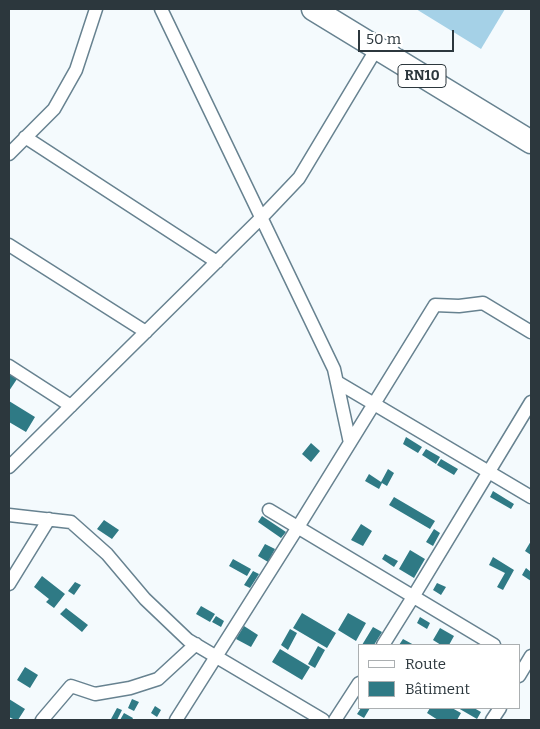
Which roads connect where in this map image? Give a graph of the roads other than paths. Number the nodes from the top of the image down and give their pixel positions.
1 (96, 9) edge
2 (161, 9) edge
3 (313, 9) edge
4 (377, 48) junction
5 (25, 137) junction
6 (531, 142) edge
7 (9, 154) edge
8 (262, 218) junction
9 (9, 245) edge
10 (217, 262) junction
11 (146, 332) junction
12 (531, 332) edge
13 (9, 366) edge
14 (337, 382) junction
15 (531, 402) edge
16 (374, 404) junction
17 (71, 406) junction
18 (350, 443) junction
19 (9, 467) edge
20 (489, 472) junction
21 (531, 497) edge
22 (269, 510) dead end
23 (9, 515) edge
24 (49, 519) junction
25 (298, 527) junction
26 (9, 584) edge
27 (414, 597) junction
28 (196, 644) junction
29 (383, 644) edge
30 (492, 644) edge
31 (216, 656) junction
32 (527, 662) edge
33 (520, 674) edge
34 (358, 685) edge
35 (499, 709) edge
36 (42, 720) edge
37 (176, 720) edge
38 (323, 720) edge
39 (335, 720) edge
40 (492, 720) edge

1 - 5 street
2 - 8 street
3 - 4 highway, RN10
4 - 6 highway, RN10
4 - 8 street
5 - 7 street
5 - 10 street
8 - 10 street
8 - 14 street
9 - 11 street
10 - 11 street
11 - 17 street
12 - 16 street
13 - 17 street
14 - 16 street
14 - 18 street
15 - 20 street
16 - 18 street
16 - 20 street
17 - 19 street
18 - 25 street
20 - 21 street
20 - 27 street
22 - 25 street
23 - 24 street
24 - 26 street
24 - 28 street
25 - 27 street
25 - 31 street
27 - 29 street
27 - 30 street
28 - 31 street
28 - 36 street
31 - 37 street
31 - 38 street
32 - 33 street
34 - 39 street
35 - 40 street

